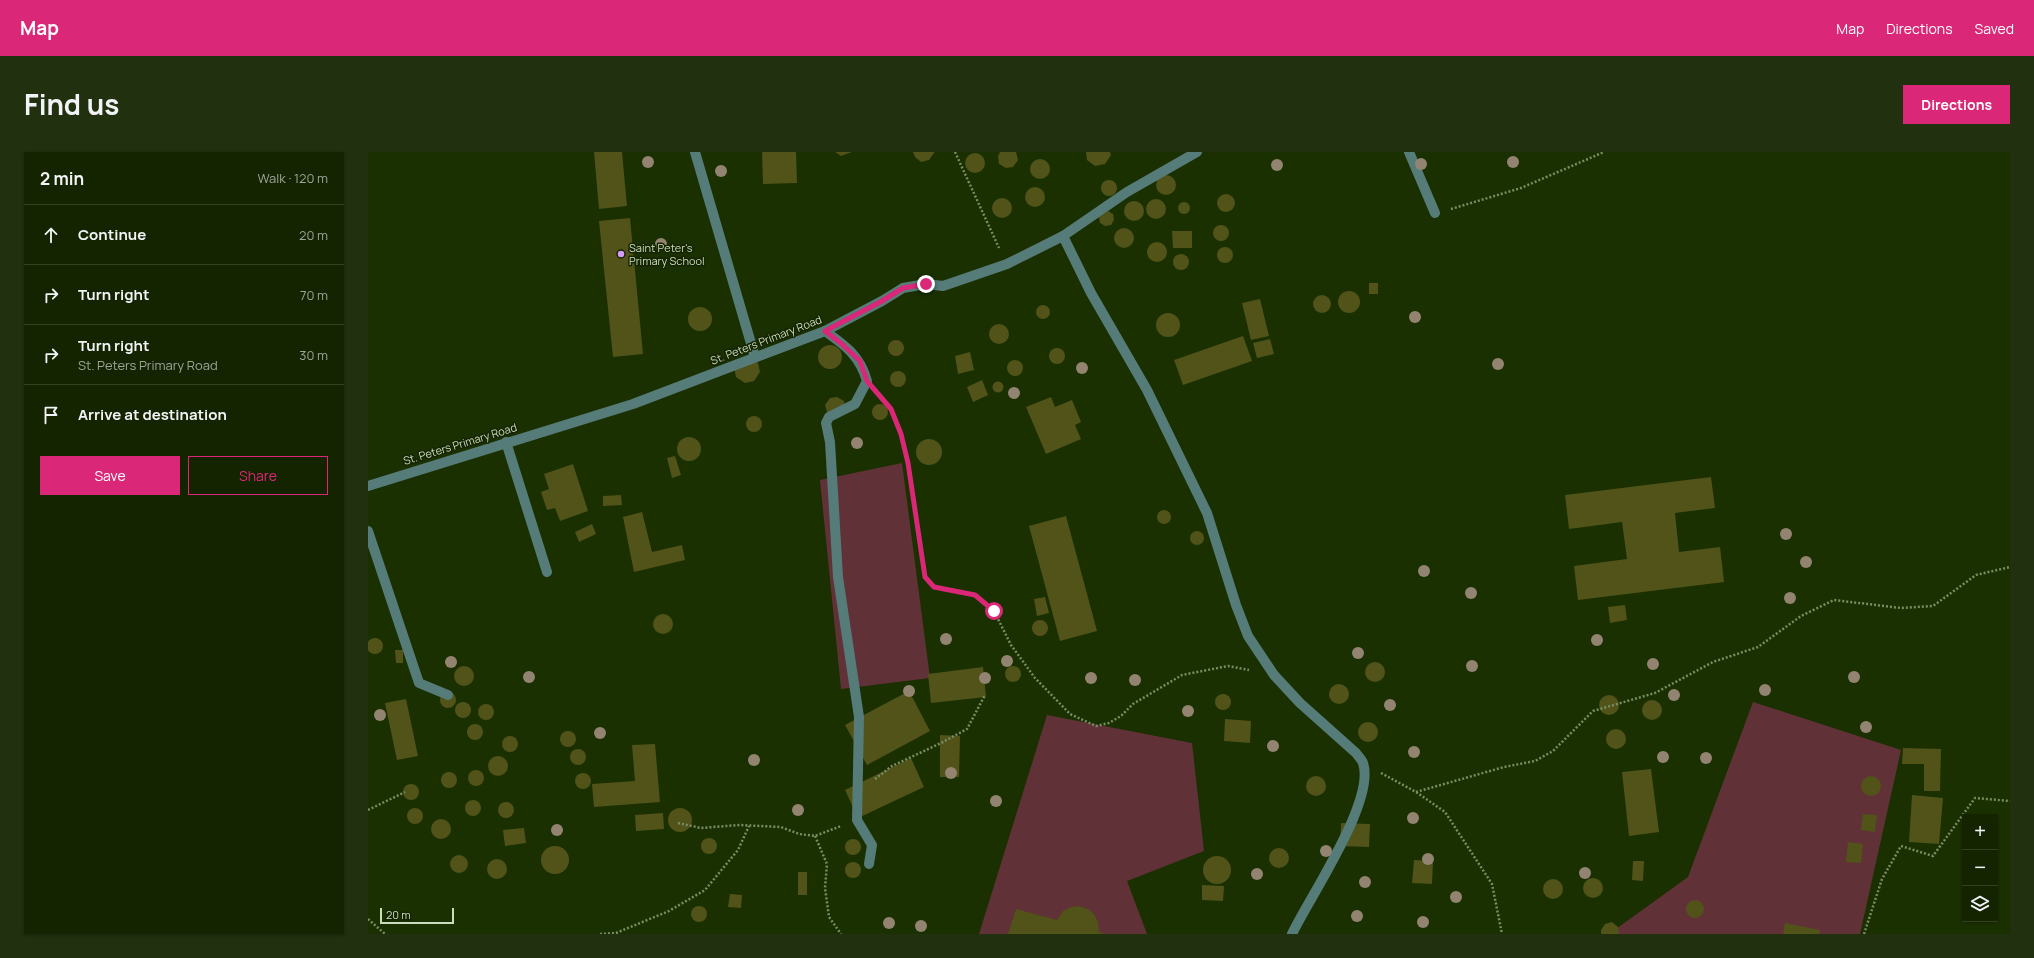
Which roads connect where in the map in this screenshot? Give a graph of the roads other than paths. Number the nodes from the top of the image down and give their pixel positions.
1 (695, 152) edge
2 (1197, 152) edge
3 (1409, 152) edge
4 (1435, 214) road end
5 (1063, 236) junction
6 (825, 331) junction
7 (755, 357) junction
8 (506, 442) junction
9 (368, 486) edge
10 (368, 531) edge
11 (547, 572) dead end
12 (448, 695) dead end
13 (869, 864) dead end
14 (1292, 934) edge

1 - 7 street
2 - 5 street, St. Peters Primary Road
3 - 4 street
5 - 6 street, St. Peters Primary Road
5 - 14 street
6 - 7 street, St. Peters Primary Road
6 - 13 street
7 - 8 street, St. Peters Primary Road
8 - 9 street, St. Peters Primary Road
8 - 11 street
10 - 12 street

